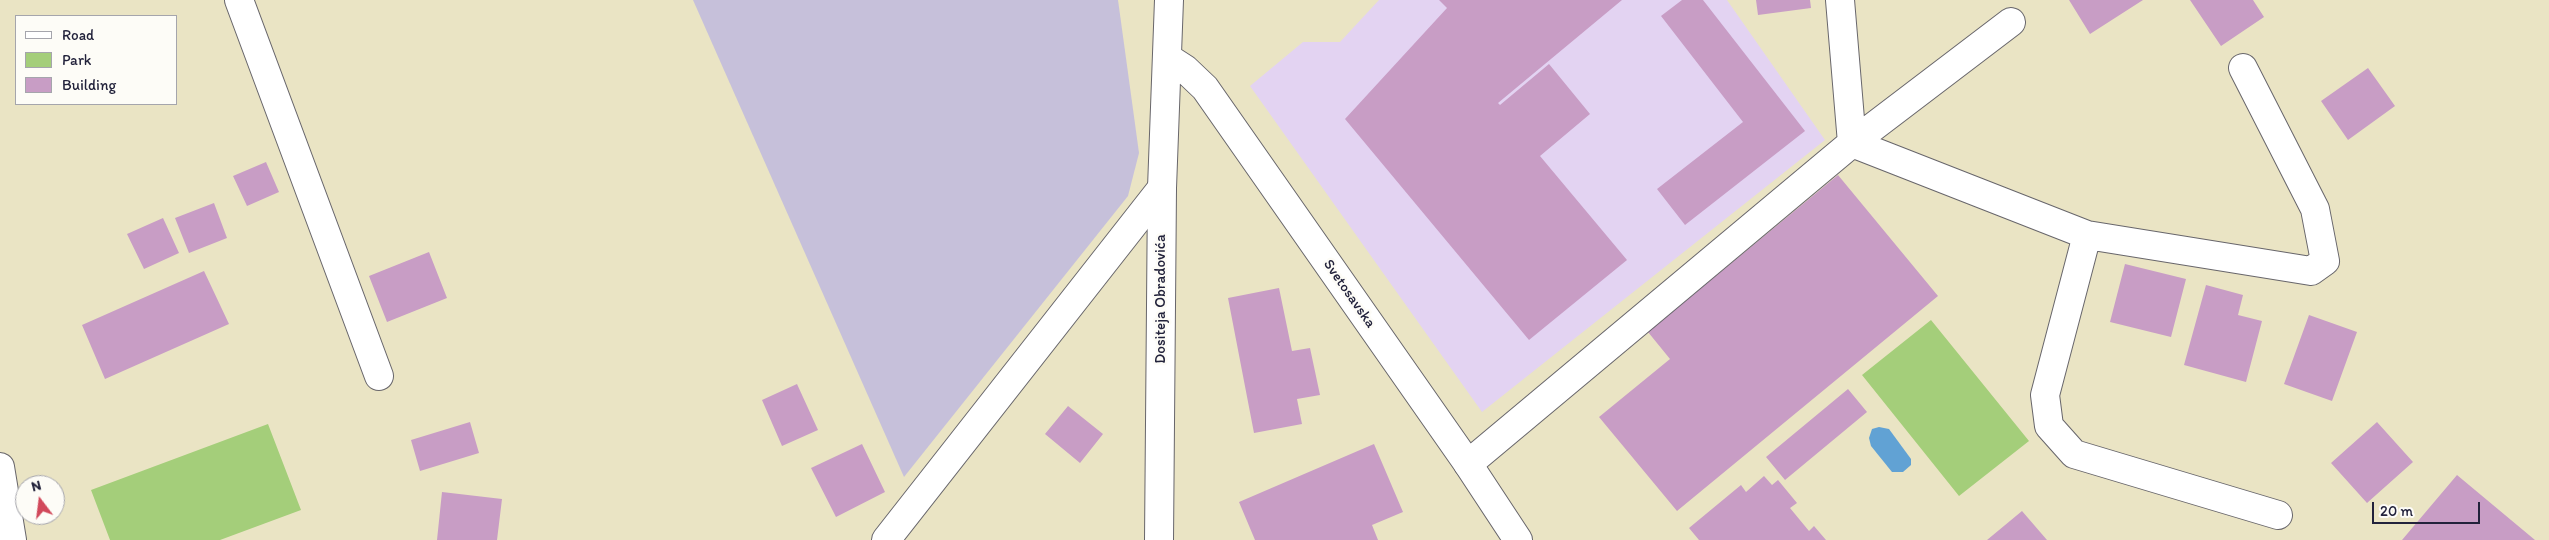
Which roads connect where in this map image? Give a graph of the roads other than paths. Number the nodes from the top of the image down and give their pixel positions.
1 (239, 0) edge
2 (1169, 0) edge
3 (1840, 0) edge
4 (2011, 22) dead end
5 (1168, 58) junction
6 (2243, 68) dead end
7 (1852, 143) junction
8 (1162, 188) junction
9 (2087, 235) junction
10 (379, 376) dead end
11 (1468, 464) junction
12 (0, 467) edge
13 (2278, 515) dead end
14 (12, 540) edge
15 (886, 540) edge
16 (1159, 540) edge
17 (1518, 540) edge

1 - 10 street
2 - 5 street, Dositeja Obradovića
3 - 7 street
4 - 7 street
5 - 8 street, Dositeja Obradovića
5 - 11 street, Svetosavska
6 - 9 street
7 - 9 street
7 - 11 street
8 - 15 street
8 - 16 street, Dositeja Obradovića
9 - 13 street
11 - 17 street, Svetosavska
12 - 14 street

